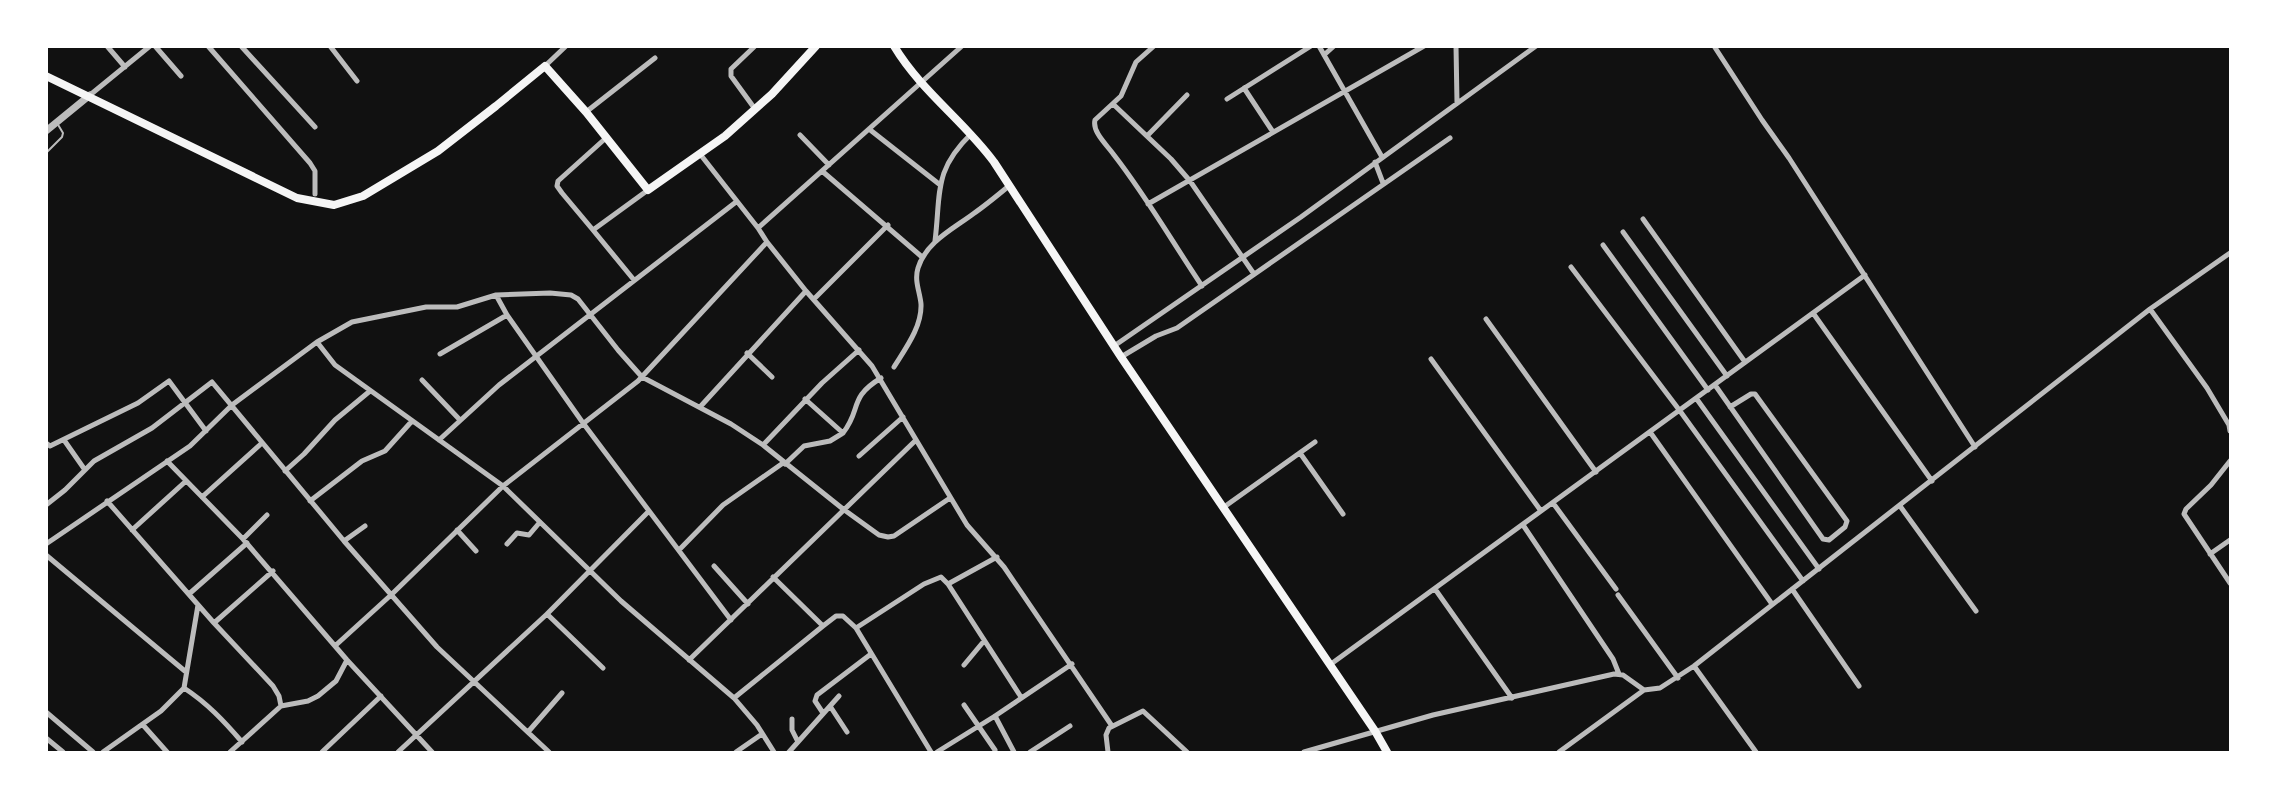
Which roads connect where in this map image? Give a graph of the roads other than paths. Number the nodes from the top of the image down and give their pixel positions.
1 (107, 46) edge
2 (150, 46) edge
3 (154, 46) edge
4 (208, 46) edge
5 (241, 46) edge
6 (330, 46) edge
7 (567, 46) edge
8 (755, 46) edge
9 (816, 46) edge
10 (894, 46) edge
11 (962, 46) edge
12 (1154, 46) edge
13 (1311, 46) edge
14 (1318, 46) edge
15 (1334, 46) edge
16 (1424, 46) edge
17 (1456, 46) edge
18 (1536, 46) edge
19 (1714, 46) edge
20 (1324, 55) junction
21 (655, 58) dead end
22 (545, 66) junction
23 (125, 67) junction
24 (46, 76) edge
25 (181, 76) dead end
26 (357, 81) dead end
27 (920, 82) junction
28 (1244, 88) junction
29 (1345, 92) junction
30 (90, 95) junction
31 (1187, 95) dead end
32 (1227, 99) dead end
33 (1457, 103) junction
34 (1113, 104) junction
35 (755, 109) junction
36 (586, 112) junction
37 (57, 123) junction
38 (315, 127) dead end
39 (869, 129) junction
40 (46, 131) edge
41 (1273, 132) junction
42 (971, 134) junction
43 (800, 135) dead end
44 (1147, 136) junction
45 (607, 137) junction
46 (1450, 138) dead end
47 (46, 153) edge
48 (700, 154) junction
49 (1382, 157) junction
50 (1375, 162) junction
51 (829, 165) junction
52 (822, 171) junction
53 (1190, 181) junction
54 (1383, 183) junction
55 (939, 184) junction
56 (1010, 185) junction
57 (648, 190) junction
58 (315, 194) dead end
59 (736, 202) junction
60 (1148, 204) junction
61 (1643, 219) dead end
62 (888, 225) junction
63 (758, 228) junction
64 (593, 230) junction
65 (1623, 232) dead end
66 (935, 241) junction
67 (767, 242) junction
68 (1603, 245) dead end
69 (2230, 252) edge
70 (922, 256) junction
71 (1243, 258) junction
72 (1571, 267) dead end
73 (1254, 274) junction
74 (1865, 275) junction
75 (634, 280) junction
76 (1202, 286) junction
77 (806, 291) junction
78 (496, 295) junction
79 (814, 299) junction
80 (2150, 309) junction
81 (1813, 313) junction
82 (507, 315) junction
83 (591, 315) junction
84 (1486, 319) dead end
85 (317, 342) junction
86 (1114, 346) junction
87 (859, 350) junction
88 (747, 353) junction
89 (440, 354) dead end
90 (537, 356) junction
91 (1121, 357) junction
92 (1431, 358) dead end
93 (1745, 362) junction
94 (894, 368) dead end
95 (1727, 376) junction
96 (772, 377) dead end
97 (881, 378) junction
98 (640, 379) junction
99 (422, 380) dead end
100 (1715, 385) junction
101 (1708, 390) junction
102 (370, 391) junction
103 (1696, 398) junction
104 (805, 399) junction
105 (185, 404) junction
106 (232, 405) junction
107 (700, 407) junction
108 (1730, 407) junction
109 (1680, 411) junction
110 (903, 417) junction
111 (460, 420) junction
112 (412, 421) junction
113 (583, 423) junction
114 (2230, 426) edge
115 (206, 431) junction
116 (843, 432) junction
117 (1650, 432) junction
118 (64, 440) junction
119 (440, 440) junction
120 (916, 440) junction
121 (1315, 442) dead end
122 (46, 443) edge
123 (262, 444) junction
124 (763, 445) junction
125 (1976, 447) junction
126 (1300, 453) junction
127 (859, 456) dead end
128 (167, 461) junction
129 (2230, 461) edge
130 (781, 465) junction
131 (85, 470) junction
132 (285, 471) junction
133 (1596, 472) junction
134 (186, 481) junction
135 (1932, 481) junction
136 (503, 486) junction
137 (202, 497) junction
138 (950, 498) junction
139 (106, 501) junction
140 (310, 501) junction
141 (1553, 503) junction
142 (46, 505) edge
143 (1900, 506) junction
144 (1224, 507) junction
145 (843, 510) junction
146 (649, 512) junction
147 (1541, 512) junction
148 (1343, 514) dead end
149 (267, 515) dead end
150 (540, 522) junction
151 (1522, 525) junction
152 (365, 526) dead end
153 (132, 530) junction
154 (457, 530) junction
155 (2230, 540) edge
156 (245, 541) junction
157 (344, 541) junction
158 (46, 544) edge
159 (507, 544) dead end
160 (679, 550) junction
161 (476, 551) dead end
162 (2210, 554) junction
163 (46, 555) edge
164 (997, 557) junction
165 (714, 566) dead end
166 (1819, 569) junction
167 (591, 571) junction
168 (273, 572) junction
169 (773, 577) junction
170 (1803, 581) junction
171 (2230, 583) edge
172 (948, 584) junction
173 (1435, 589) junction
174 (1792, 589) junction
175 (189, 594) junction
176 (392, 595) junction
177 (748, 604) junction
178 (1772, 604) junction
179 (198, 605) junction
180 (1976, 610) dead end
181 (547, 614) junction
182 (731, 620) junction
183 (214, 623) junction
184 (823, 626) junction
185 (856, 628) junction
186 (984, 641) junction
187 (336, 645) junction
188 (872, 654) junction
189 (347, 660) junction
190 (689, 660) junction
191 (1072, 664) junction
192 (1331, 664) junction
193 (964, 665) dead end
194 (1694, 666) junction
195 (603, 668) dead end
196 (186, 672) junction
197 (1619, 674) junction
198 (1678, 678) junction
199 (474, 683) junction
200 (1859, 686) dead end
201 (184, 687) junction
202 (1644, 690) junction
203 (562, 693) dead end
204 (381, 696) junction
205 (839, 696) dead end
206 (1021, 697) junction
207 (734, 698) junction
208 (1512, 698) junction
209 (964, 705) dead end
210 (281, 706) junction
211 (830, 706) junction
212 (46, 712) edge
213 (823, 713) junction
214 (995, 716) junction
215 (792, 718) dead end
216 (143, 725) junction
217 (979, 725) junction
218 (1070, 726) dead end
219 (1112, 726) junction
220 (1375, 730) junction
221 (528, 732) junction
222 (847, 732) dead end
223 (762, 734) junction
224 (417, 736) junction
225 (46, 738) edge
226 (242, 742) junction
227 (798, 742) junction
228 (995, 750) dead end
229 (63, 753) edge
230 (93, 753) edge
231 (103, 753) edge
232 (166, 753) edge
233 (230, 753) edge
234 (322, 753) edge
235 (398, 753) edge
236 (432, 753) edge
237 (549, 753) edge
238 (736, 753) edge
239 (774, 753) edge
240 (789, 753) edge
241 (932, 753) edge
242 (937, 753) edge
243 (1014, 753) edge
244 (1030, 753) edge
245 (1108, 753) edge
246 (1187, 753) edge
247 (1304, 753) edge
248 (1387, 753) edge
249 (1559, 753) edge
250 (1756, 753) edge

1 - 23 street
2 - 23 street
3 - 25 street
4 - 58 street
5 - 38 street
6 - 26 street
7 - 22 street
8 - 35 street
9 - 35 main road
10 - 27 main road
11 - 27 street
12 - 34 street
13 - 28 street
14 - 20 street
15 - 20 street
16 - 29 street
17 - 33 street
18 - 33 street
19 - 74 street
20 - 29 street
21 - 36 street
22 - 30 main road
22 - 36 main road
23 - 30 street
24 - 30 main road
27 - 39 street
27 - 42 main road
28 - 32 street
28 - 41 street
29 - 41 street
29 - 49 street
30 - 37 street
31 - 44 street
33 - 49 street
34 - 44 street
34 - 60 street
35 - 48 main road
36 - 45 main road
37 - 40 street
37 - 47 lane
39 - 51 street
39 - 55 street
41 - 53 street
42 - 55 street
42 - 56 main road
43 - 51 street
44 - 53 street
45 - 57 main road
45 - 64 street
46 - 54 street
48 - 57 main road
48 - 59 street
49 - 50 street
50 - 54 street
50 - 71 street
51 - 52 street
52 - 62 street
52 - 63 street
53 - 60 street
53 - 71 street
54 - 73 street
55 - 66 street
56 - 66 street
56 - 86 main road
57 - 64 street
59 - 63 street
59 - 75 street
60 - 76 street
61 - 93 street
62 - 70 street
62 - 79 street
63 - 67 street
64 - 75 street
65 - 95 street
66 - 70 street
67 - 77 street
67 - 98 street
68 - 101 street
69 - 80 street
70 - 94 street
71 - 73 street
71 - 76 street
72 - 109 street
73 - 91 street
74 - 81 street
74 - 125 street
75 - 83 street
76 - 86 street
77 - 79 street
77 - 88 street
78 - 82 street
78 - 83 street
78 - 85 street
79 - 87 street
80 - 114 street
80 - 125 street
81 - 93 street
81 - 135 street
82 - 89 street
82 - 90 street
83 - 90 street
83 - 98 street
84 - 133 street
85 - 102 street
85 - 106 street
86 - 91 main road
87 - 97 street
87 - 104 street
88 - 96 street
88 - 107 street
90 - 111 street
90 - 113 street
91 - 144 main road
92 - 147 street
93 - 95 street
95 - 100 street
97 - 110 street
97 - 116 street
98 - 107 street
98 - 113 street
99 - 111 street
100 - 101 street
100 - 108 street
101 - 103 street
102 - 112 street
102 - 132 street
103 - 109 street
103 - 166 street
104 - 116 street
104 - 124 street
105 - 106 street
105 - 115 street
105 - 118 street
105 - 131 street
106 - 115 street
106 - 123 street
107 - 124 street
108 - 108 street
109 - 117 street
109 - 170 street
110 - 120 street
110 - 127 street
111 - 119 street
112 - 119 street
112 - 140 street
113 - 136 street
113 - 146 street
115 - 128 street
116 - 130 street
117 - 133 street
117 - 178 street
118 - 122 street
118 - 131 street
119 - 136 street
120 - 138 street
120 - 145 street
121 - 126 street
123 - 132 street
123 - 137 street
124 - 130 street
125 - 135 street
126 - 144 street
126 - 148 street
128 - 134 street
128 - 139 street
129 - 162 street
130 - 145 street
130 - 160 street
131 - 142 street
132 - 140 street
133 - 141 street
134 - 137 street
134 - 153 street
135 - 143 street
136 - 150 street
136 - 154 street
137 - 156 street
138 - 145 street
138 - 164 street
139 - 153 street
139 - 158 street
140 - 157 street
141 - 147 street
141 - 198 street
143 - 166 street
143 - 180 street
144 - 192 main road
145 - 169 street
146 - 160 street
146 - 167 street
147 - 151 street
149 - 156 street
150 - 159 street
150 - 167 street
151 - 173 street
151 - 197 street
152 - 157 street
153 - 175 street
154 - 161 street
154 - 176 street
155 - 162 street
156 - 168 street
156 - 175 street
157 - 176 street
160 - 182 street
162 - 171 street
163 - 196 street
164 - 172 street
164 - 191 street
165 - 177 street
166 - 170 street
167 - 181 street
167 - 190 street
168 - 183 street
168 - 187 street
169 - 177 street
169 - 184 street
170 - 174 street
172 - 185 street
172 - 186 street
173 - 192 street
173 - 208 street
174 - 178 street
174 - 200 street
175 - 179 street
176 - 187 street
176 - 199 street
177 - 182 street
178 - 194 street
179 - 183 street
179 - 196 street
181 - 195 street
181 - 199 street
182 - 190 street
183 - 210 street
184 - 185 street
184 - 207 street
185 - 188 street
186 - 193 street
186 - 206 street
187 - 189 street
188 - 213 street
188 - 241 street
189 - 204 street
189 - 210 street
190 - 207 street
191 - 206 street
191 - 219 street
192 - 220 main road
194 - 198 street
194 - 250 street
196 - 201 street
197 - 202 street
197 - 208 street
198 - 202 street
199 - 221 street
199 - 224 street
201 - 216 street
201 - 226 street
202 - 249 street
203 - 221 street
204 - 224 street
204 - 234 street
205 - 211 street
206 - 214 street
207 - 223 street
208 - 220 street
209 - 217 street
210 - 226 street
211 - 213 street
211 - 222 street
212 - 230 street
213 - 227 street
214 - 217 street
214 - 243 street
215 - 227 street
216 - 231 street
216 - 232 street
217 - 228 street
217 - 242 street
218 - 244 street
219 - 245 street
219 - 246 street
220 - 247 street
220 - 248 main road
221 - 237 street
223 - 238 street
223 - 239 street
224 - 235 street
224 - 236 street
225 - 229 street
226 - 233 street
227 - 240 street

